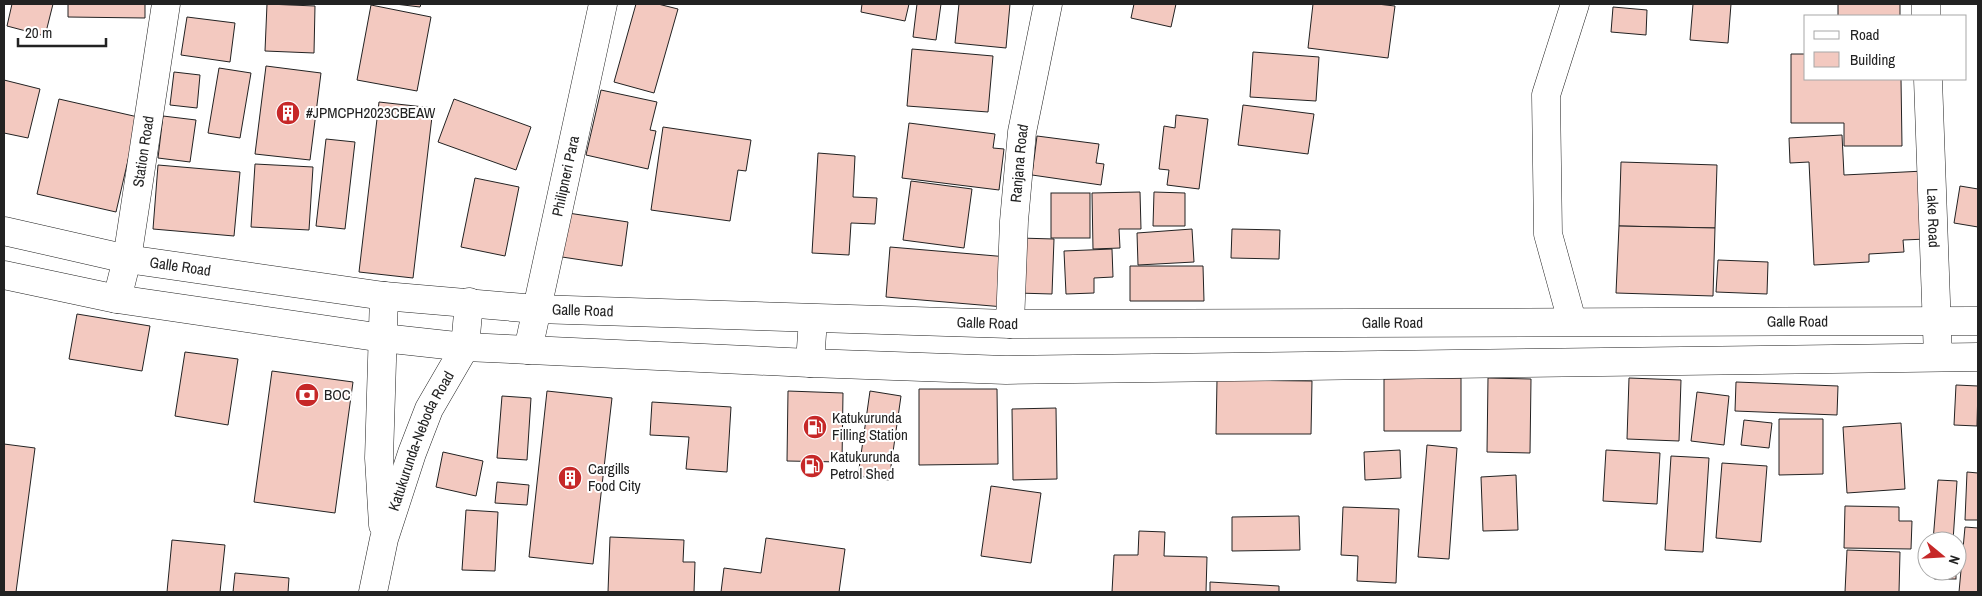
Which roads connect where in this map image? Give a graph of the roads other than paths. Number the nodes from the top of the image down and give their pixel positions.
1 (166, 4) edge
2 (603, 4) edge
3 (1048, 4) edge
4 (1575, 4) edge
5 (1928, 80) edge
6 (4, 232) edge
7 (128, 259) junction
8 (4, 275) edge
9 (384, 296) junction
10 (117, 299) junction
11 (469, 302) junction
12 (536, 309) junction
13 (812, 318) junction
14 (1938, 320) junction
15 (1572, 321) junction
16 (1978, 321) edge
17 (1010, 324) junction
18 (383, 338) junction
19 (465, 347) junction
20 (528, 350) junction
21 (1938, 357) junction
22 (1978, 357) edge
23 (810, 363) junction
24 (384, 539) junction
25 (373, 592) edge

1 - 7 main road, Station Road
2 - 12 main road, Philipneri Para
3 - 17 main road, Ranjana Road
4 - 15 main road
5 - 14 main road, Lake Road
6 - 7 main road, Galle Road
7 - 9 main road, Galle Road
7 - 10 main road, Station Road
8 - 10 main road
9 - 11 main road, Galle Road
9 - 18 main road, Katukurunda-Neboda Road
10 - 18 main road
11 - 12 main road, Galle Road
11 - 19 main road
12 - 13 main road, Galle Road
12 - 20 main road, Philipneri Para
13 - 17 main road, Galle Road
13 - 23 main road
14 - 15 main road, Galle Road
14 - 16 main road, Galle Road
14 - 21 main road, Lake Road
15 - 17 main road, Galle Road
18 - 19 main road
18 - 24 main road, Katukurunda-Neboda Road
19 - 20 main road
19 - 24 main road, Katukurunda-Neboda Road
20 - 23 main road
21 - 22 main road
21 - 23 main road
24 - 25 main road, Katukurunda-Neboda Road

